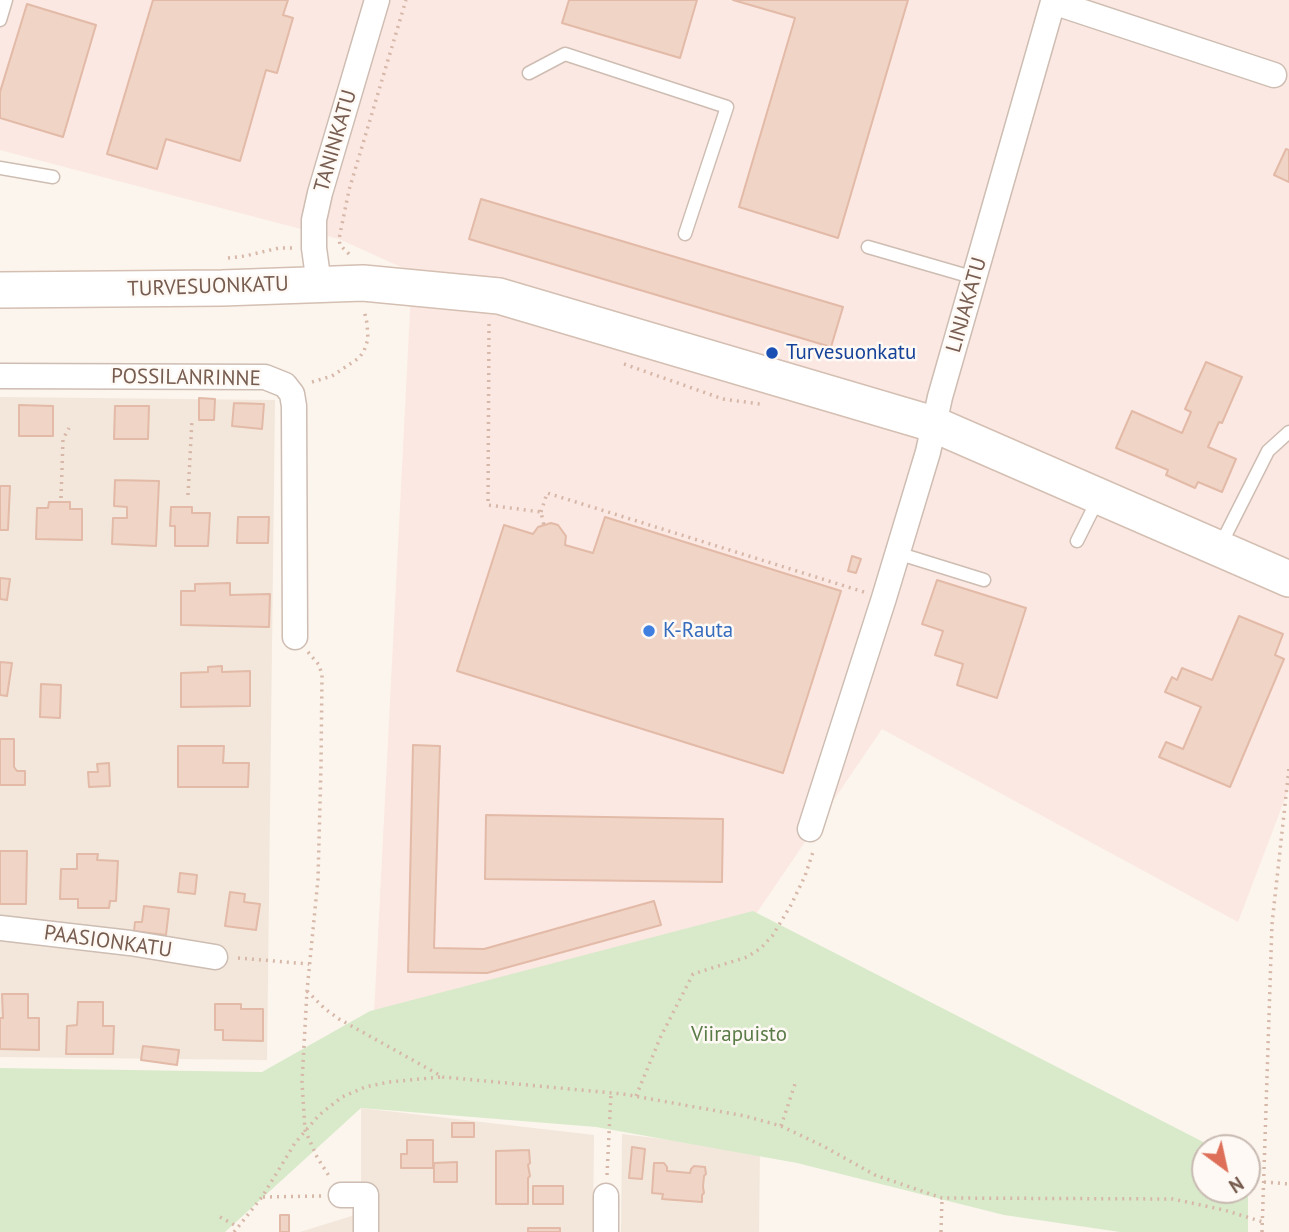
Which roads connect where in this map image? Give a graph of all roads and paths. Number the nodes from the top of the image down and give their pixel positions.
1 (6, 0) edge
2 (377, 0) edge
3 (406, 0) edge
4 (0, 20) edge
5 (529, 73) dead end
6 (1274, 75) dead end
7 (0, 168) edge
8 (53, 177) dead end
9 (685, 234) dead end
10 (868, 247) dead end
11 (314, 248) junction
12 (219, 259) dead end
13 (975, 278) junction
14 (363, 283) junction
15 (319, 284) junction
16 (0, 290) edge
17 (489, 322) dead end
18 (614, 360) dead end
19 (0, 376) edge
20 (285, 386) junction
21 (765, 405) dead end
22 (192, 420) dead end
23 (933, 424) junction
24 (69, 428) dead end
25 (1289, 432) edge
26 (188, 495) dead end
27 (1099, 496) junction
28 (61, 498) dead end
29 (541, 512) junction
30 (544, 526) dead end
31 (1077, 541) dead end
32 (1218, 549) junction
33 (897, 553) junction
34 (1289, 579) edge
35 (984, 580) dead end
36 (884, 598) junction
37 (295, 637) joint
38 (1289, 768) edge
39 (810, 829) joint
40 (0, 928) edge
41 (215, 957) joint
42 (309, 964) junction
43 (307, 992) junction
44 (443, 1077) junction
45 (796, 1081) dead end
46 (611, 1093) junction
47 (636, 1097) junction
48 (781, 1126) junction
49 (305, 1130) junction
50 (1264, 1182) junction
51 (1289, 1184) edge
52 (341, 1195) junction
53 (607, 1196) joint
54 (262, 1197) junction
55 (942, 1198) junction
56 (220, 1217) dead end
57 (1263, 1222) junction
58 (238, 1227) junction
59 (233, 1232) edge
60 (366, 1232) edge
61 (606, 1232) edge
62 (941, 1232) edge
63 (1262, 1232) edge

1 - 4 lane
2 - 11 street, TANINKATU
3 - 14 path
5 - 9 lane
6 - 13 street, LINJAKATU
7 - 8 lane
10 - 13 lane
11 - 12 path
11 - 15 street, TANINKATU
13 - 23 street, LINJAKATU
14 - 15 main road, TURVESUONKATU
14 - 20 path
14 - 23 main road, TURVESUONKATU
15 - 16 main road, TURVESUONKATU
17 - 29 path
18 - 21 path
19 - 20 street, POSSILANRINNE
20 - 37 street, POSSILANRINNE
22 - 26 path
23 - 27 main road, TURVESUONKATU
23 - 33 street, LINJAKATU
24 - 28 path
25 - 32 lane
27 - 31 lane
27 - 32 main road, TURVESUONKATU
29 - 30 path
29 - 36 path
32 - 34 main road, TURVESUONKATU
33 - 35 lane
33 - 36 street, LINJAKATU
36 - 39 street, LINJAKATU
37 - 42 path
38 - 50 path
39 - 47 path
40 - 41 street, PAASIONKATU
41 - 42 path
42 - 43 path
43 - 44 path
43 - 49 path
44 - 46 path
44 - 49 path
45 - 48 path
46 - 47 path
46 - 53 path
47 - 48 path
48 - 55 path
49 - 52 path
49 - 54 path
50 - 51 path
50 - 57 path
52 - 54 path
52 - 60 street
53 - 61 street
54 - 58 path
55 - 57 path
55 - 62 path
56 - 58 path
57 - 63 path
58 - 59 path

